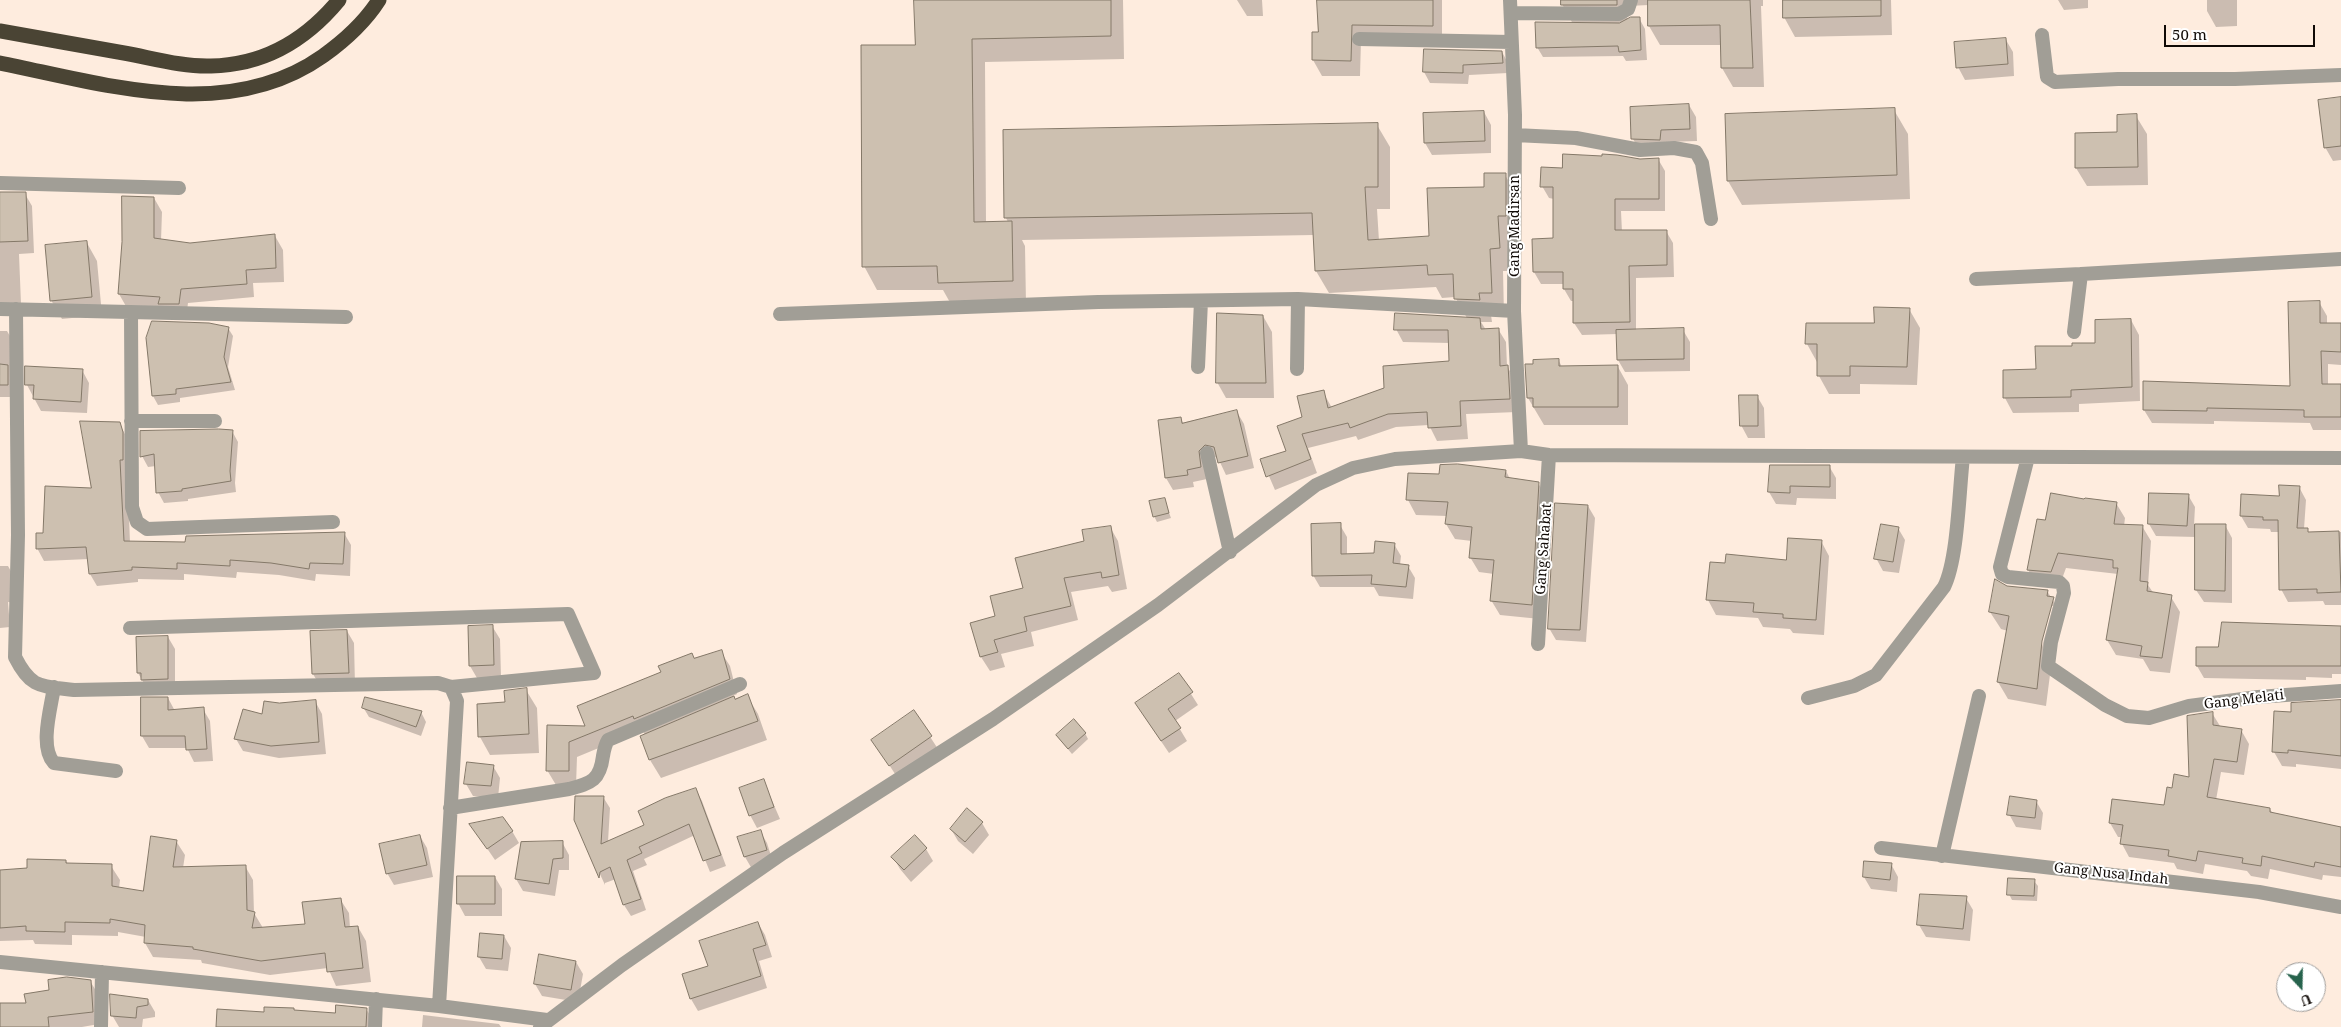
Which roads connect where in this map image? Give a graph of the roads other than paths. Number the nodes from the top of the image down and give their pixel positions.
1 (340, 0) edge
2 (378, 0) edge
3 (1631, 0) edge
4 (1511, 7) edge
5 (0, 31) edge
6 (2042, 35) dead end
7 (1359, 39) dead end
8 (1511, 42) junction
9 (0, 64) edge
10 (2341, 75) edge
11 (1515, 135) junction
12 (0, 183) edge
13 (179, 188) dead end
14 (1711, 219) dead end
15 (2341, 259) edge
16 (2081, 274) junction
17 (1976, 279) dead end
18 (1298, 298) junction
19 (1201, 300) junction
20 (0, 309) edge
21 (16, 309) junction
22 (1514, 311) junction
23 (131, 312) junction
24 (780, 314) dead end
25 (346, 317) dead end
26 (2074, 332) dead end
27 (1198, 367) dead end
28 (1297, 369) dead end
29 (131, 421) junction
30 (215, 421) dead end
31 (1521, 451) junction
32 (1207, 453) dead end
33 (1549, 455) junction
34 (1962, 457) junction
35 (2028, 457) junction
36 (2341, 458) edge
37 (334, 522) dead end
38 (1230, 552) junction
39 (130, 628) dead end
40 (1538, 644) dead end
41 (740, 684) dead end
42 (54, 687) junction
43 (451, 687) junction
44 (2341, 691) edge
45 (1979, 696) dead end
46 (1808, 698) dead end
47 (116, 771) dead end
48 (450, 808) junction
49 (1881, 848) dead end
50 (1942, 856) junction
51 (2341, 907) edge
52 (0, 962) edge
53 (102, 972) junction
54 (376, 999) junction
55 (439, 1006) junction
56 (543, 1024) edge
57 (101, 1027) edge
58 (375, 1027) edge

1 - 5 highway
2 - 9 highway
3 - 4 street
4 - 8 street, Gang Madirsan
6 - 10 street
7 - 8 street
8 - 11 street, Gang Madirsan
11 - 14 street
11 - 22 street, Gang Madirsan
12 - 13 street
15 - 16 street
16 - 17 street
16 - 26 street
18 - 19 street
18 - 22 street
18 - 28 street
19 - 24 street
19 - 27 street
20 - 21 street
21 - 23 street
21 - 42 street
22 - 31 street, Gang Madirsan
23 - 25 street
23 - 29 street
29 - 30 street
29 - 37 street
31 - 33 street
31 - 38 street
32 - 38 street
33 - 34 street
33 - 40 street, Gang Sahabat
34 - 35 street
34 - 46 street
35 - 36 street
35 - 44 street, Gang Melati
38 - 56 street
39 - 43 street
41 - 48 street
42 - 43 street
42 - 47 street
43 - 48 street
45 - 50 street
48 - 55 street
49 - 50 street, Gang Nusa Indah
50 - 51 street, Gang Nusa Indah
52 - 53 street
53 - 54 street
53 - 57 street
54 - 55 street
54 - 58 street
55 - 56 street

